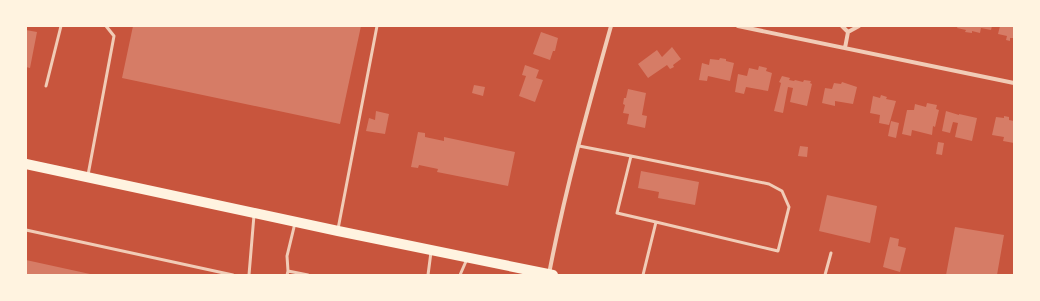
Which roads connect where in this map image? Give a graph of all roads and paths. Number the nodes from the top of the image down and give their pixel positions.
1 (61, 26) edge
2 (106, 26) edge
3 (378, 26) edge
4 (611, 26) edge
5 (738, 26) edge
6 (842, 26) edge
7 (859, 26) edge
8 (848, 32) junction
9 (845, 48) junction
10 (1014, 83) edge
11 (46, 86) dead end
12 (579, 146) junction
13 (631, 156) junction
14 (26, 164) edge
15 (87, 177) junction
16 (254, 213) junction
17 (295, 222) junction
18 (656, 222) junction
19 (26, 230) edge
20 (338, 231) junction
21 (431, 250) junction
22 (831, 253) dead end
23 (468, 258) junction
24 (288, 271) junction
25 (233, 275) edge
26 (249, 275) edge
27 (288, 275) edge
28 (308, 275) edge
29 (428, 275) edge
30 (460, 275) edge
31 (551, 275) edge
32 (643, 275) edge
33 (825, 275) edge

1 - 11 lane
2 - 15 lane
3 - 20 lane
4 - 12 street
5 - 9 street
6 - 8 street
7 - 8 street
8 - 9 street
9 - 10 street
12 - 13 lane
12 - 31 street
13 - 18 lane
13 - 18 lane
14 - 15 main road
15 - 16 main road
16 - 17 main road
16 - 26 lane
17 - 20 main road
17 - 24 lane
18 - 32 lane
19 - 25 lane
20 - 21 main road
21 - 23 main road
21 - 29 lane
22 - 33 lane
23 - 30 lane
23 - 31 main road
24 - 27 lane
24 - 28 lane

